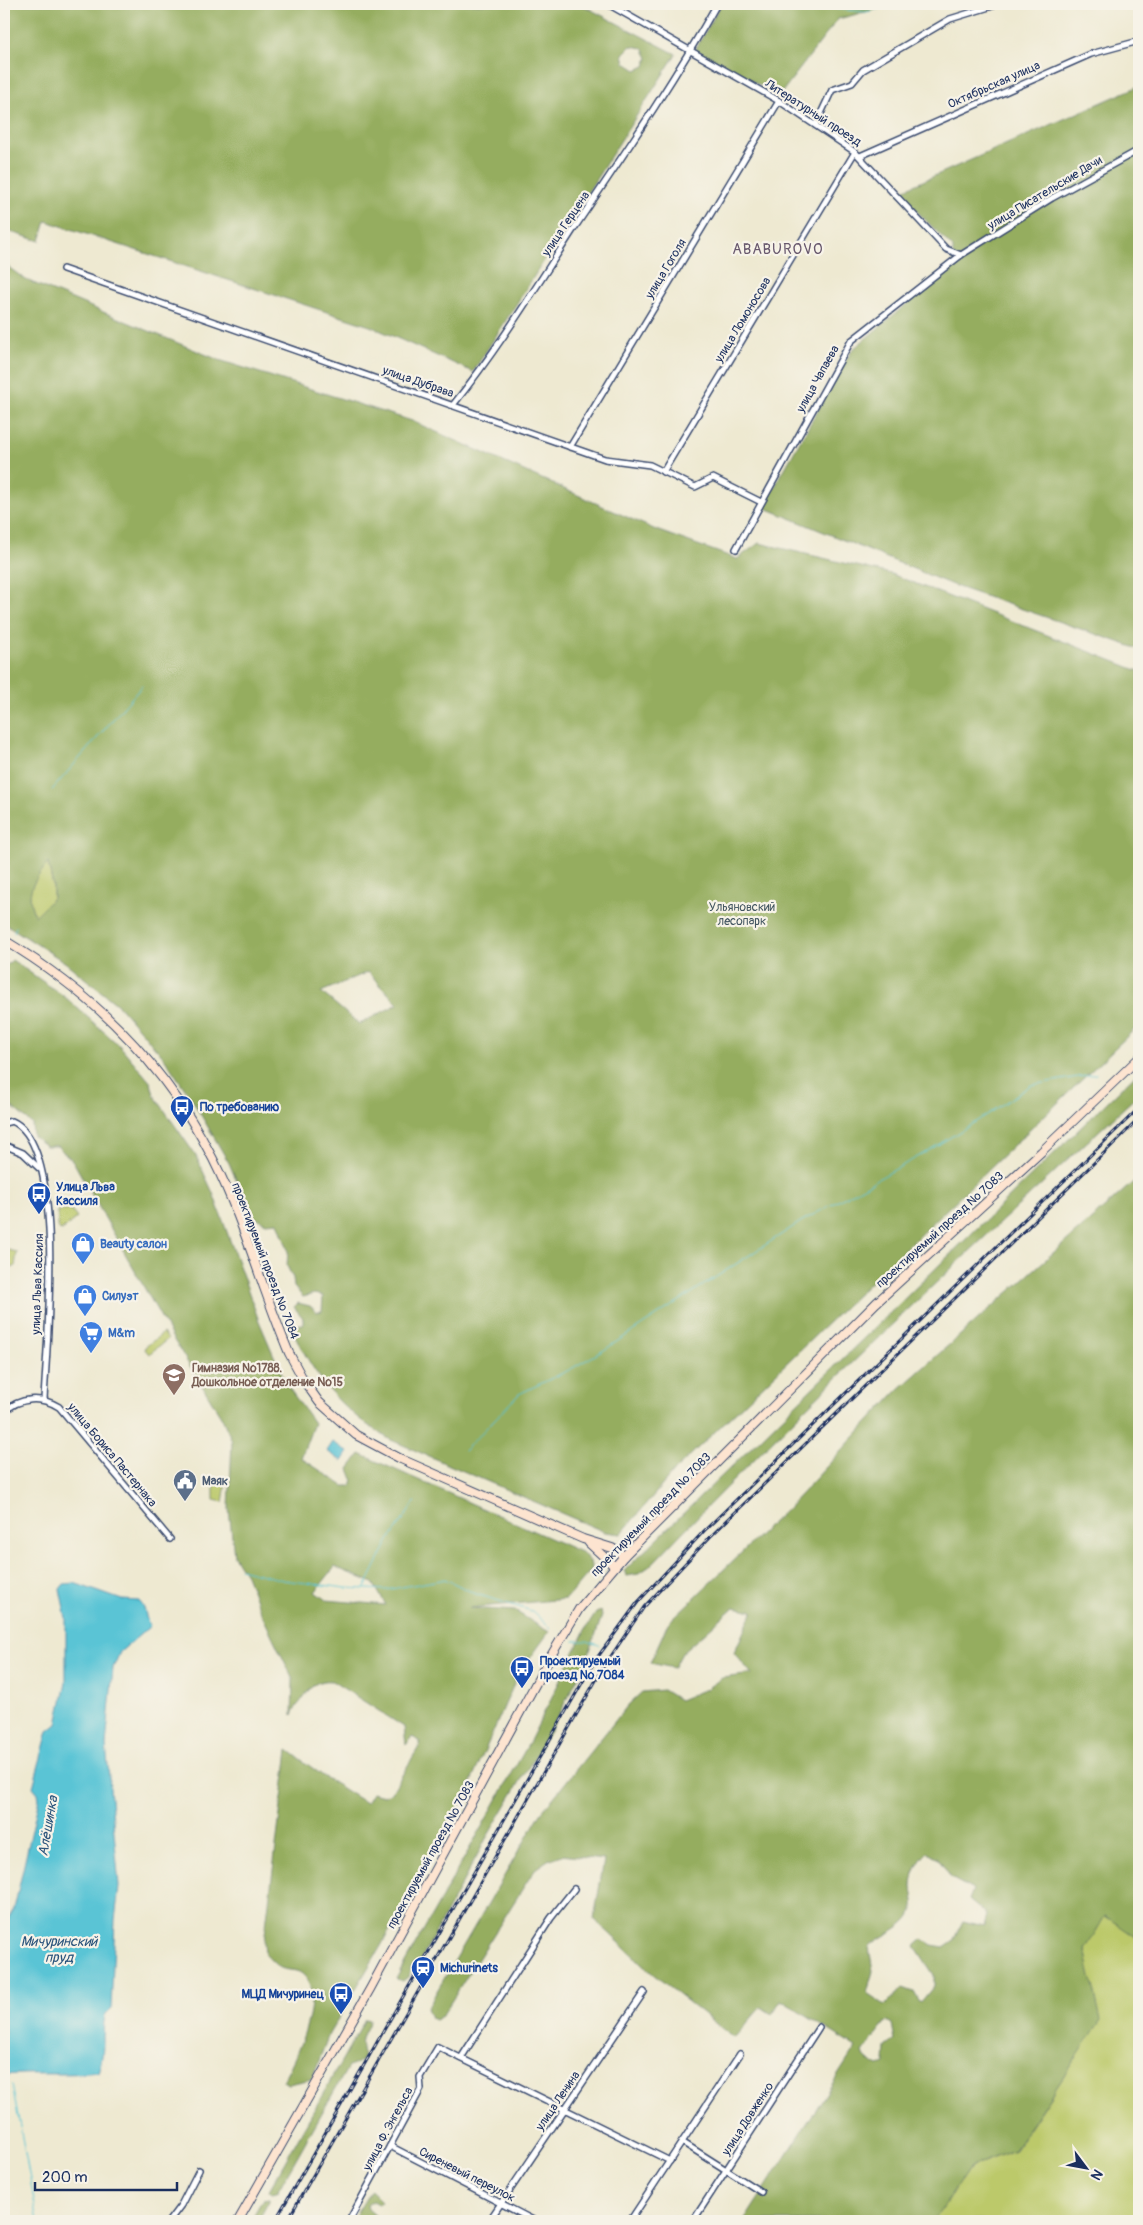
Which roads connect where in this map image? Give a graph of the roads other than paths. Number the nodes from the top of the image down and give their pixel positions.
1 (608, 4) edge
2 (717, 4) edge
3 (999, 4) edge
4 (1139, 41) edge
5 (691, 51) junction
6 (779, 102) junction
7 (816, 124) junction
8 (1139, 150) edge
9 (858, 154) junction
10 (961, 255) junction
11 (63, 269) dead end
12 (453, 405) junction
13 (570, 447) junction
14 (663, 472) junction
15 (762, 502) junction
16 (736, 549) dead end
17 (4, 940) edge
18 (1139, 1058) edge
19 (4, 1123) edge
20 (4, 1145) edge
21 (41, 1170) junction
22 (44, 1400) junction
23 (4, 1412) edge
24 (170, 1539) dead end
25 (583, 1539) junction
26 (624, 1556) junction
27 (614, 1566) junction
28 (574, 1889) dead end
29 (644, 1992) dead end
30 (819, 2027) dead end
31 (740, 2054) dead end
32 (461, 2058) junction
33 (564, 2110) junction
34 (682, 2142) junction
35 (390, 2146) junction
36 (670, 2161) junction
37 (199, 2170) dead end
38 (726, 2170) junction
39 (761, 2192) dead end
40 (501, 2203) junction
41 (169, 2221) edge
42 (238, 2221) edge
43 (349, 2221) edge
44 (489, 2221) edge
45 (534, 2221) edge
46 (630, 2221) edge
47 (694, 2221) edge

1 - 5 street, Литературный проезд
2 - 5 street, улица Герцена
3 - 7 street
4 - 9 street, Октябрьская улица
5 - 6 street, Литературный проезд
5 - 12 street, улица Герцена
6 - 7 street, Литературный проезд
6 - 13 street, улица Гоголя
7 - 9 street, Литературный проезд
8 - 10 street, улица Писательские Дачи
9 - 10 street, Литературный проезд
9 - 14 street, улица Ломоносова
10 - 15 street, улица Чапаева
11 - 12 street, улица Дубрава
12 - 13 street, улица Дубрава
13 - 14 street, улица Дубрава
14 - 15 street, улица Дубрава
15 - 16 street, улица Чапаева
17 - 25 main road, проектируемый проезд № 7084
18 - 26 main road, проектируемый проезд № 7083
19 - 21 street, улица Льва Кассиля
20 - 21 street
21 - 22 street, улица Льва Кассиля
22 - 23 street
22 - 24 street, улица Бориса Пастернака
25 - 26 main road, проектируемый проезд № 7084
25 - 27 main road, проектируемый проезд № 7084
26 - 27 main road, проектируемый проезд № 7083
27 - 42 main road, проектируемый проезд № 7083
28 - 32 street
29 - 33 street, улица Ленина
30 - 38 street, улица Довженко
31 - 34 street
32 - 33 street
32 - 35 street, улица Ф. Энгельса
33 - 36 street
33 - 40 street, улица Ленина
34 - 36 street
34 - 38 street
35 - 40 street, Сиреневый переулок
35 - 43 street, улица Ф. Энгельса
36 - 46 street
37 - 41 street
38 - 39 street
38 - 47 street, улица Довженко
40 - 44 street, улица Ленина
40 - 45 street, Сиреневый переулок

